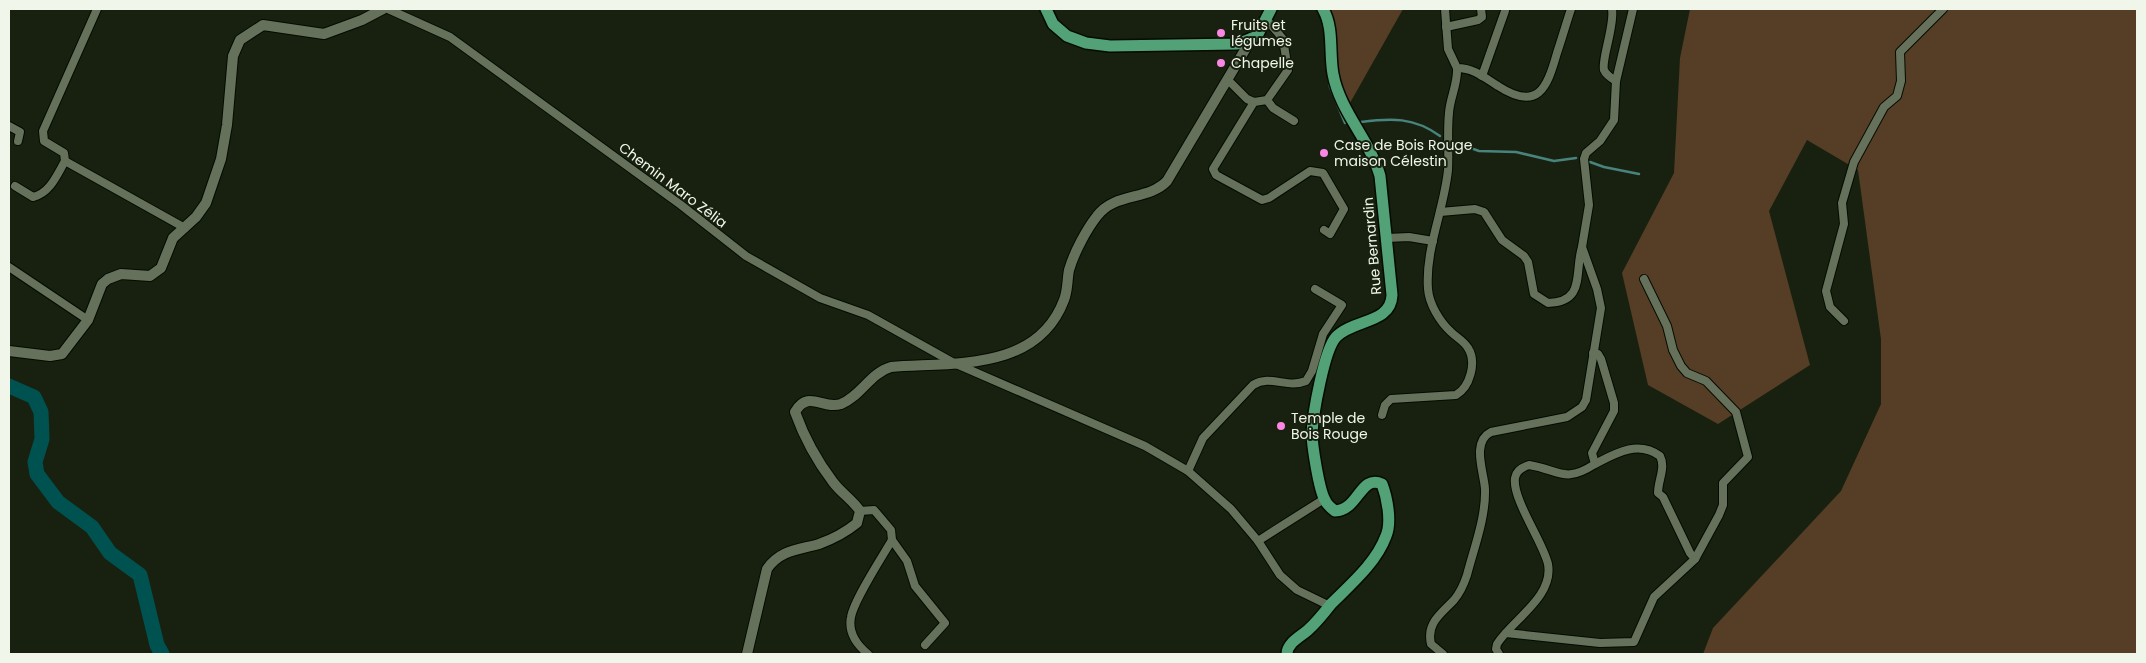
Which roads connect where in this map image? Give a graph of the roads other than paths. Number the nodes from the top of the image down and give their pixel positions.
1 (97, 9) edge
2 (383, 9) edge
3 (388, 9) edge
4 (1046, 9) edge
5 (1323, 9) edge
6 (1444, 9) edge
7 (1481, 9) edge
8 (1571, 9) edge
9 (1612, 9) edge
10 (1633, 9) edge
11 (1943, 9) edge
12 (1505, 11) dead end
13 (1268, 14) edge
14 (1446, 28) junction
15 (1252, 38) junction
16 (1457, 68) junction
17 (1482, 76) junction
18 (1228, 80) junction
19 (1616, 81) junction
20 (1267, 100) junction
21 (1254, 102) junction
22 (1294, 121) dead end
23 (9, 126) edge
24 (18, 141) dead end
25 (65, 161) junction
26 (15, 186) dead end
27 (1440, 212) junction
28 (185, 228) junction
29 (1324, 230) dead end
30 (1387, 238) junction
31 (1433, 241) junction
32 (1582, 247) junction
33 (9, 267) edge
34 (1644, 279) dead end
35 (1315, 289) dead end
36 (88, 320) junction
37 (1844, 321) dead end
38 (9, 351) edge
39 (1593, 353) junction
40 (954, 363) junction
41 (1382, 415) dead end
42 (1595, 464) junction
43 (1188, 471) junction
44 (1324, 499) junction
45 (860, 511) junction
46 (892, 540) junction
47 (1258, 541) junction
48 (1695, 559) junction
49 (1330, 606) junction
50 (1506, 633) junction
51 (926, 645) dead end
52 (747, 654) edge
53 (868, 654) edge
54 (1286, 654) edge
55 (1444, 654) edge
56 (1499, 654) edge

1 - 25 street
2 - 28 street
3 - 40 street, Chemin Maro Zélia
4 - 15 main road
5 - 30 main road, Rue Bernardin
6 - 14 street
7 - 14 street
8 - 17 street
9 - 19 street
10 - 19 street
11 - 37 street
12 - 17 street
13 - 15 main road
13 - 20 street
14 - 16 street
15 - 18 street
16 - 17 street
16 - 27 street
18 - 21 street
18 - 40 street
19 - 32 street
20 - 21 street
20 - 22 street
21 - 29 street
23 - 24 street
25 - 26 street
25 - 28 street
27 - 31 street
27 - 32 street
28 - 36 street
30 - 31 street
30 - 44 main road, Rue Bernardin
31 - 41 street
32 - 39 street
33 - 36 street
34 - 48 street
35 - 43 street
36 - 38 street
39 - 42 street
39 - 55 street
40 - 43 street, Chemin Maro Zélia
40 - 45 street
42 - 48 street
42 - 50 street
43 - 47 street, Chemin Maro Zélia
44 - 47 street
44 - 49 main road
45 - 46 street
45 - 52 street
46 - 51 street
46 - 53 street
47 - 49 street, Chemin Maro Zélia
48 - 50 street
49 - 54 main road
50 - 56 street

